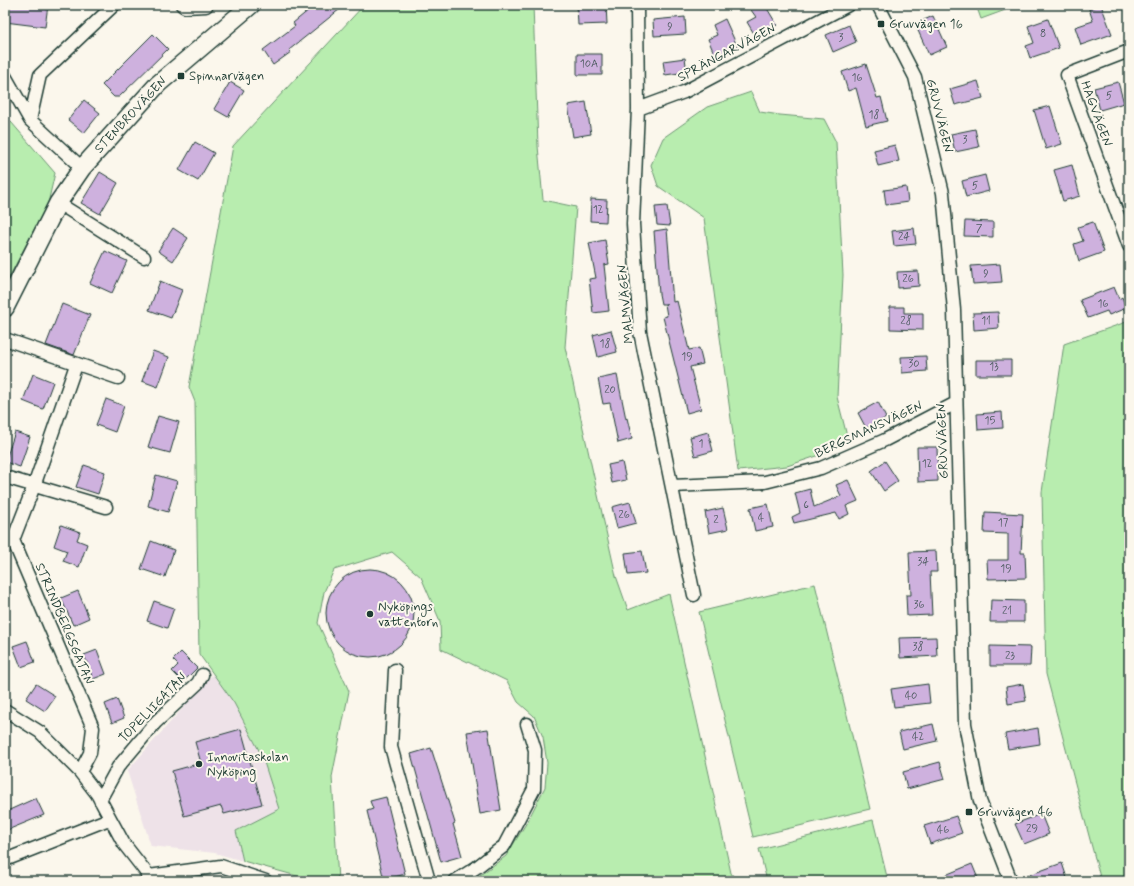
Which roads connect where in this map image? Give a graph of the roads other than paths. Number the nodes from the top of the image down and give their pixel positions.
1 (114, 5) edge
2 (182, 5) edge
3 (207, 5) edge
4 (251, 5) edge
5 (637, 5) edge
6 (848, 5) edge
7 (878, 5) edge
8 (1129, 51) edge
9 (5, 76) edge
10 (638, 109) junction
11 (30, 120) junction
12 (82, 168) junction
13 (58, 203) junction
14 (1129, 246) edge
15 (144, 257) dead end
16 (5, 308) edge
17 (5, 339) edge
18 (76, 365) junction
19 (118, 378) dead end
20 (956, 403) junction
21 (5, 477) edge
22 (34, 486) junction
23 (672, 486) junction
24 (106, 507) dead end
25 (694, 595) dead end
26 (395, 670) dead end
27 (202, 675) dead end
28 (5, 710) edge
29 (527, 724) dead end
30 (80, 772) junction
31 (100, 800) junction
32 (109, 819) junction
33 (5, 860) edge
34 (149, 879) edge
35 (266, 881) edge
36 (428, 881) edge
37 (455, 881) edge
38 (1011, 881) edge

1 - 11 street
2 - 3 street
4 - 12 street, STENBROVÄGEN
5 - 10 street, MALMVÄGEN
6 - 10 street, SPRÄNGARVÄGEN
7 - 20 street, GRUVVÄGEN
8 - 14 street, HAGVÄGEN
9 - 11 street
10 - 23 street, MALMVÄGEN
11 - 12 street
12 - 13 street, STENBROVÄGEN
13 - 15 street
13 - 16 street, STENBROVÄGEN
17 - 18 street
18 - 19 street
18 - 22 street, STRINDBERGSGATAN
20 - 23 street, BERGSMANSVÄGEN
20 - 38 street, GRUVVÄGEN
21 - 22 street
22 - 24 street
22 - 30 street, STRINDBERGSGATAN
23 - 25 street, MALMVÄGEN
26 - 36 street
27 - 31 street, TOPELIIGATAN
28 - 30 street
29 - 37 street
30 - 31 street
31 - 32 street
32 - 33 street
32 - 34 street
34 - 35 street

